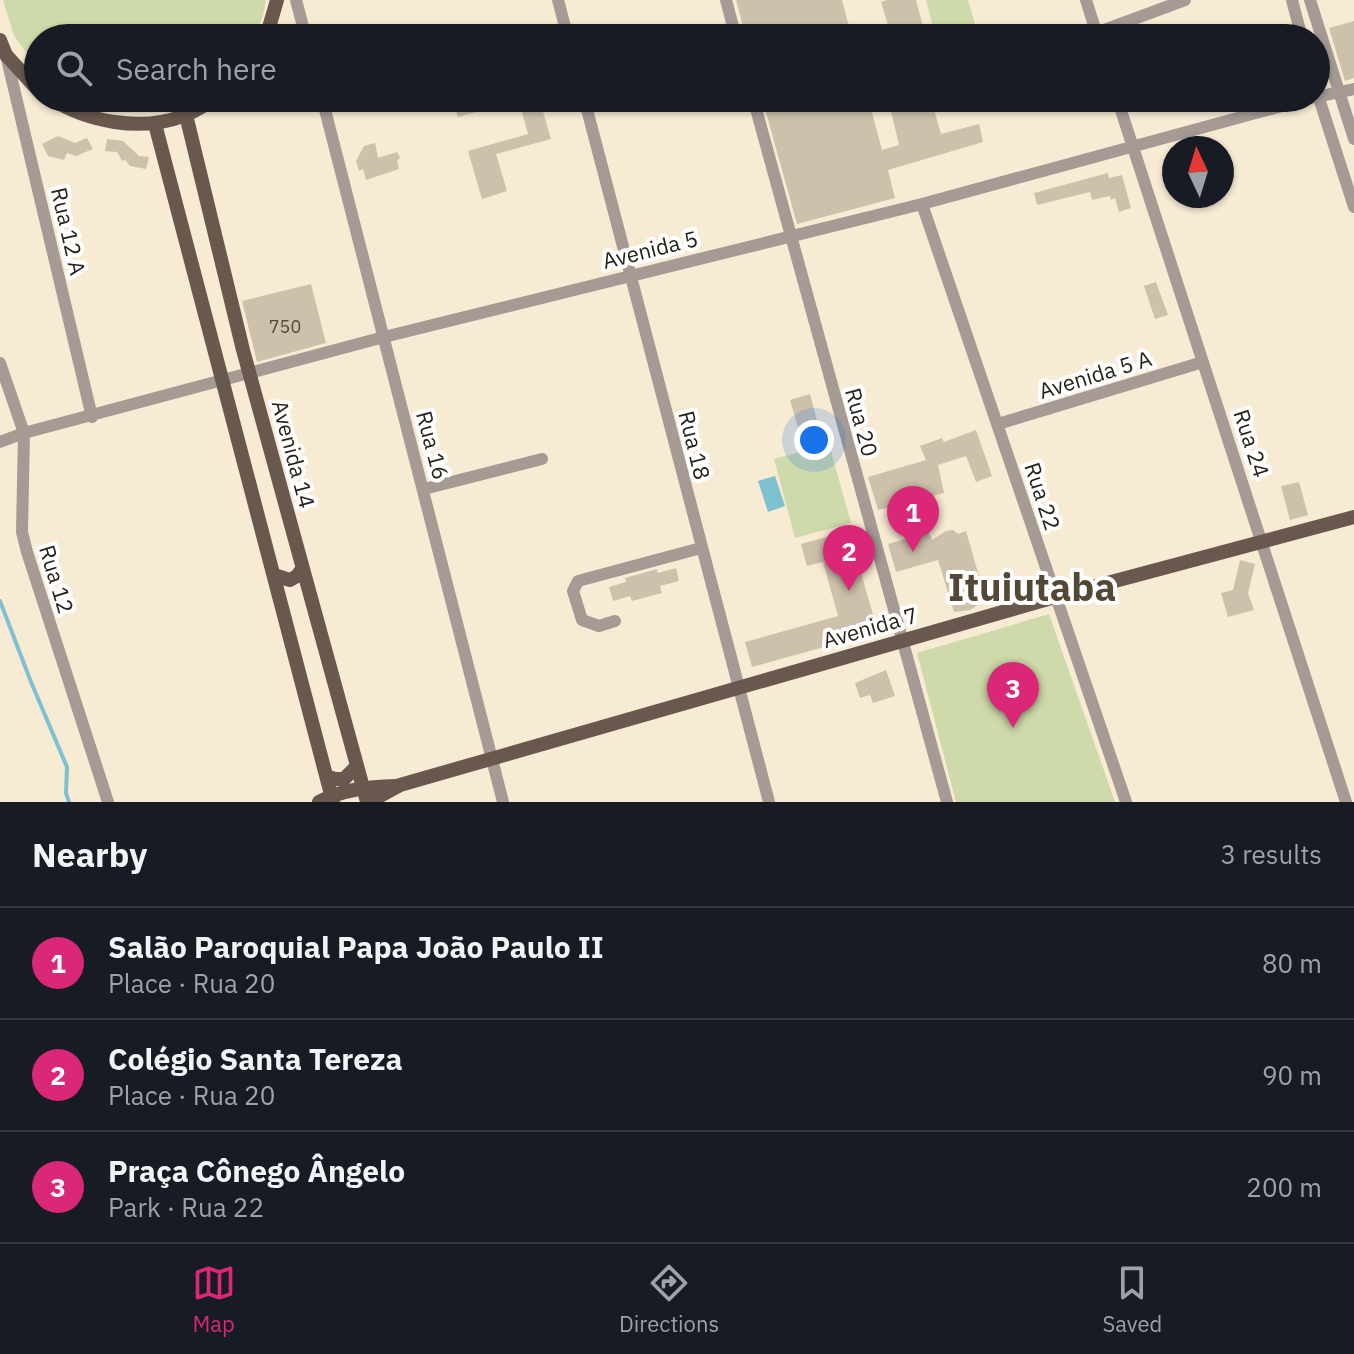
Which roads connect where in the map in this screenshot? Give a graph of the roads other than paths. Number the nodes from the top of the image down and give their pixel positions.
1 (277, 0) edge
2 (296, 0) edge
3 (558, 0) edge
4 (726, 0) edge
5 (1086, 0) edge
6 (1185, 0) edge
7 (1292, 0) edge
8 (1310, 0) edge
9 (270, 24) edge
10 (302, 24) edge
11 (564, 24) edge
12 (732, 24) edge
13 (1093, 24) edge
14 (1126, 24) edge
15 (1298, 24) edge
16 (1318, 24) edge
17 (0, 40) edge
18 (6, 55) junction
19 (1330, 61) edge
20 (24, 75) edge
21 (1354, 89) edge
22 (1340, 92) junction
23 (1330, 93) edge
24 (70, 112) edge
25 (191, 112) edge
26 (326, 112) edge
27 (588, 112) edge
28 (757, 112) edge
29 (1122, 112) edge
30 (1256, 112) edge
31 (1321, 112) edge
32 (186, 115) junction
33 (155, 124) junction
34 (1354, 139) edge
35 (1133, 147) junction
36 (1353, 201) edge
37 (922, 204) junction
38 (791, 235) junction
39 (631, 275) junction
40 (384, 337) junction
41 (1203, 362) junction
42 (0, 363) edge
43 (250, 374) junction
44 (221, 381) junction
45 (92, 417) junction
46 (998, 424) junction
47 (24, 433) junction
48 (0, 442) edge
49 (542, 459) dead end
50 (424, 489) junction
51 (1354, 517) edge
52 (1262, 539) junction
53 (701, 548) junction
54 (302, 569) junction
55 (274, 575) junction
56 (1055, 597) junction
57 (310, 598) junction
58 (279, 602) junction
59 (615, 621) dead end
60 (903, 641) junction
61 (738, 689) junction
62 (492, 759) junction
63 (357, 766) junction
64 (326, 775) junction
65 (366, 797) edge
66 (328, 800) edge
67 (108, 802) edge
68 (503, 802) edge
69 (769, 802) edge
70 (947, 802) edge
71 (1126, 802) edge
72 (1346, 802) edge

1 - 9 main road
2 - 10 street
3 - 11 street
4 - 12 street
5 - 13 street
6 - 14 street
7 - 15 street
8 - 16 street
17 - 18 main road
18 - 20 main road
18 - 45 street, Rua 12 A
19 - 22 street
21 - 22 street, Avenida 5
22 - 23 street, Avenida 5
22 - 34 street
24 - 33 main road
25 - 32 main road
26 - 40 street, Rua 16
27 - 39 street, Rua 18
28 - 38 street, Rua 20
29 - 35 street, Rua 24
30 - 35 street, Avenida 5
31 - 36 street
32 - 33 main road
32 - 43 main road, Avenida 14
33 - 44 main road
35 - 37 street, Avenida 5
35 - 41 street, Rua 24
37 - 38 street, Avenida 5
37 - 46 street, Rua 22
38 - 39 street, Avenida 5
38 - 60 street, Rua 20
39 - 40 street, Avenida 5
39 - 53 street, Rua 18
40 - 43 street, Avenida 5
40 - 50 street, Rua 16
41 - 46 street, Avenida 5 A
41 - 52 street, Rua 24
42 - 47 street, Rua 12
43 - 44 street, Avenida 5
43 - 54 main road, Avenida 14
44 - 45 street, Avenida 5
44 - 55 main road
45 - 47 street, Avenida 5
46 - 56 street, Rua 22
47 - 48 street, Avenida 5
47 - 67 street, Rua 12
49 - 50 street
50 - 62 street, Rua 16
51 - 52 main road, Avenida 7
52 - 56 main road, Avenida 7
52 - 72 street, Rua 24
53 - 59 street
53 - 61 street, Rua 18
54 - 55 main road
54 - 57 main road, Avenida 14
55 - 58 main road
56 - 60 main road, Avenida 7
56 - 71 street, Rua 22
57 - 58 main road
57 - 63 main road, Avenida 14
58 - 64 main road
60 - 61 main road, Avenida 7
60 - 70 street, Rua 20
61 - 62 main road, Avenida 7
61 - 69 street, Rua 18
62 - 65 main road, Avenida 7
62 - 68 street, Rua 16
63 - 64 main road
63 - 65 main road, Avenida 14
64 - 66 main road
65 - 66 main road, Avenida 7

